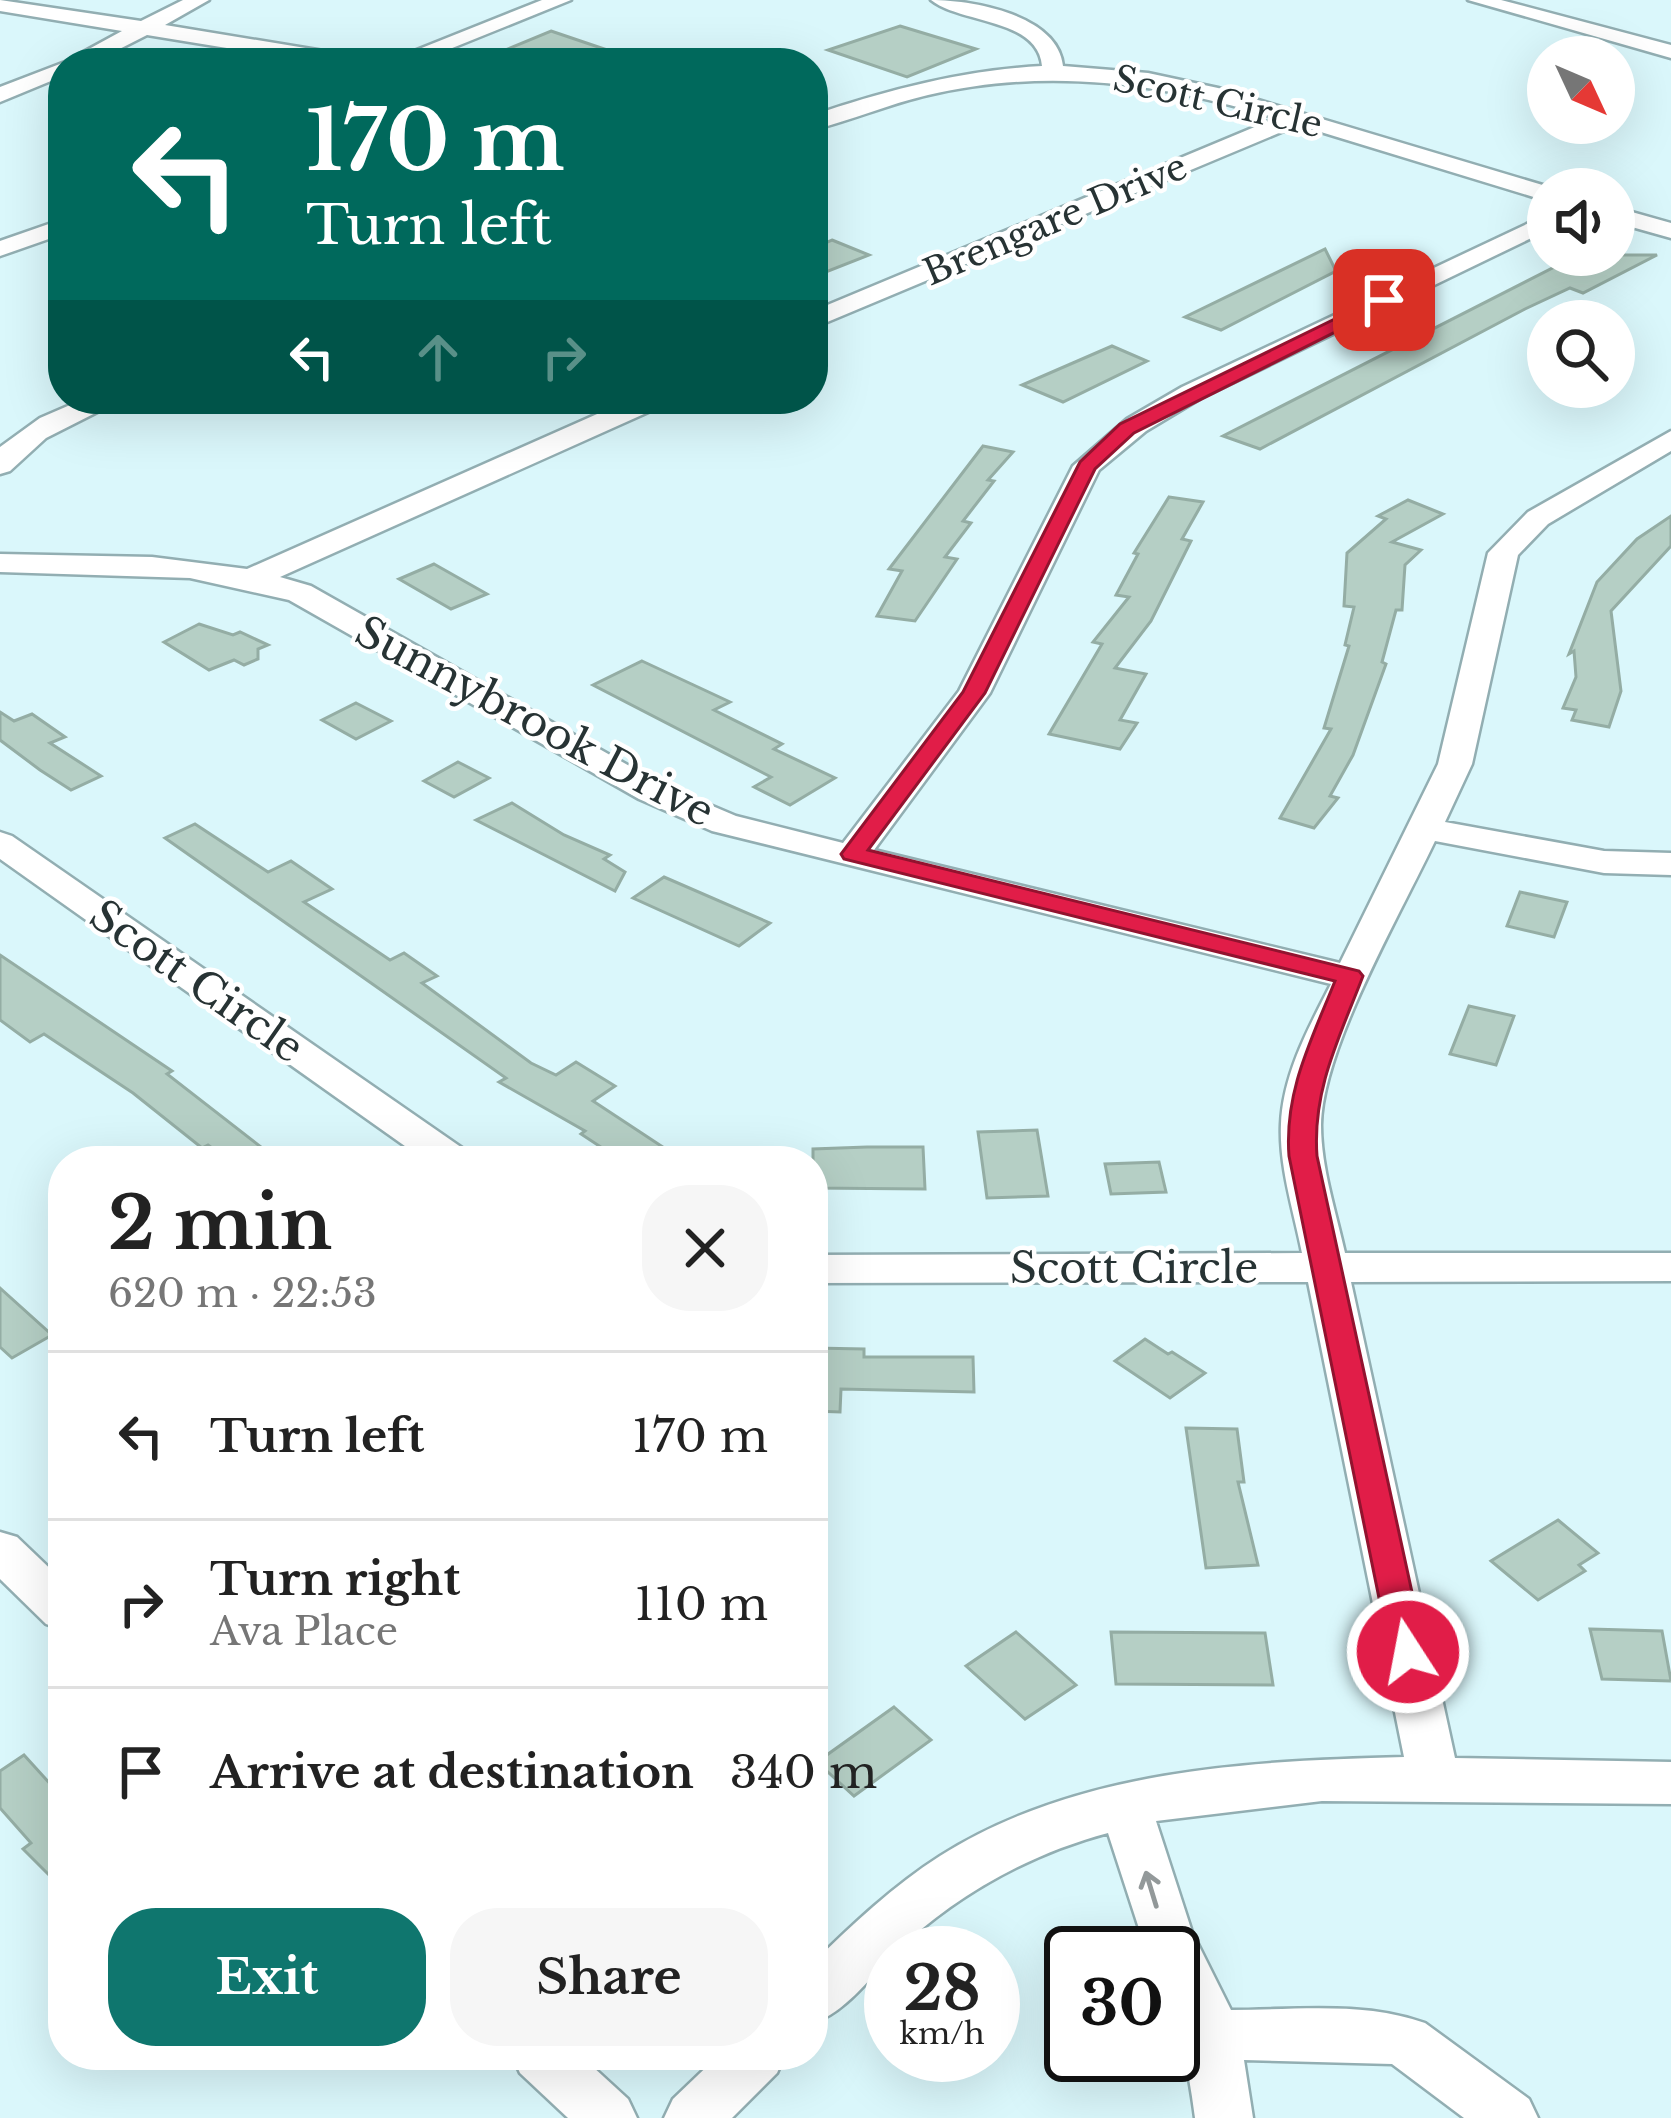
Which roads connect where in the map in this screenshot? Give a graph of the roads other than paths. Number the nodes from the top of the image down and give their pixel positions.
1 (199, 0) edge
2 (560, 0) edge
3 (941, 0) edge
4 (1478, 0) edge
5 (0, 5) edge
6 (148, 29) junction
7 (107, 48) edge
8 (266, 48) edge
9 (434, 48) edge
10 (1671, 52) edge
11 (1053, 72) junction
12 (48, 74) edge
13 (0, 95) edge
14 (1297, 117) junction
15 (828, 118) edge
16 (1527, 188) edge
17 (1635, 220) edge
18 (1527, 231) edge
19 (1671, 231) edge
20 (48, 232) edge
21 (0, 250) edge
22 (828, 314) edge
23 (73, 414) edge
24 (620, 414) edge
25 (1671, 440) edge
26 (0, 465) edge
27 (0, 563) edge
28 (254, 577) junction
29 (1426, 829) junction
30 (0, 842) edge
31 (853, 854) junction
32 (1671, 863) edge
33 (1350, 976) junction
34 (433, 1146) edge
35 (1671, 1267) edge
36 (1326, 1268) junction
37 (828, 1269) edge
38 (0, 1550) edge
39 (48, 1596) edge
40 (1434, 1780) junction
41 (1671, 1783) edge
42 (1125, 1804) junction
43 (828, 1984) edge
44 (1212, 2035) junction
45 (556, 2070) edge
46 (742, 2070) edge
47 (608, 2118) edge
48 (693, 2118) edge
49 (1224, 2118) edge
50 (1508, 2118) edge

1 - 6 street
2 - 9 street
3 - 11 street
4 - 10 street
5 - 6 street
6 - 7 street
6 - 8 street
11 - 14 street, Scott Circle
11 - 15 street, Scott Circle
12 - 13 street
14 - 16 street, Scott Circle
14 - 22 street, Brengare Drive
17 - 19 street
18 - 31 street
20 - 21 street
23 - 26 street
24 - 28 street
25 - 29 street
27 - 28 street, Sunnybrook Drive
28 - 31 street, Sunnybrook Drive
29 - 32 street
29 - 33 street
30 - 34 street, Scott Circle
31 - 33 street, Sunnybrook Drive
33 - 36 street
35 - 36 street, Scott Circle
36 - 37 street, Scott Circle
36 - 40 street
38 - 39 street
40 - 41 street
40 - 42 street
42 - 43 street
44 -> 42 street
44 - 49 street
44 - 50 street
45 - 47 street
46 - 48 street

